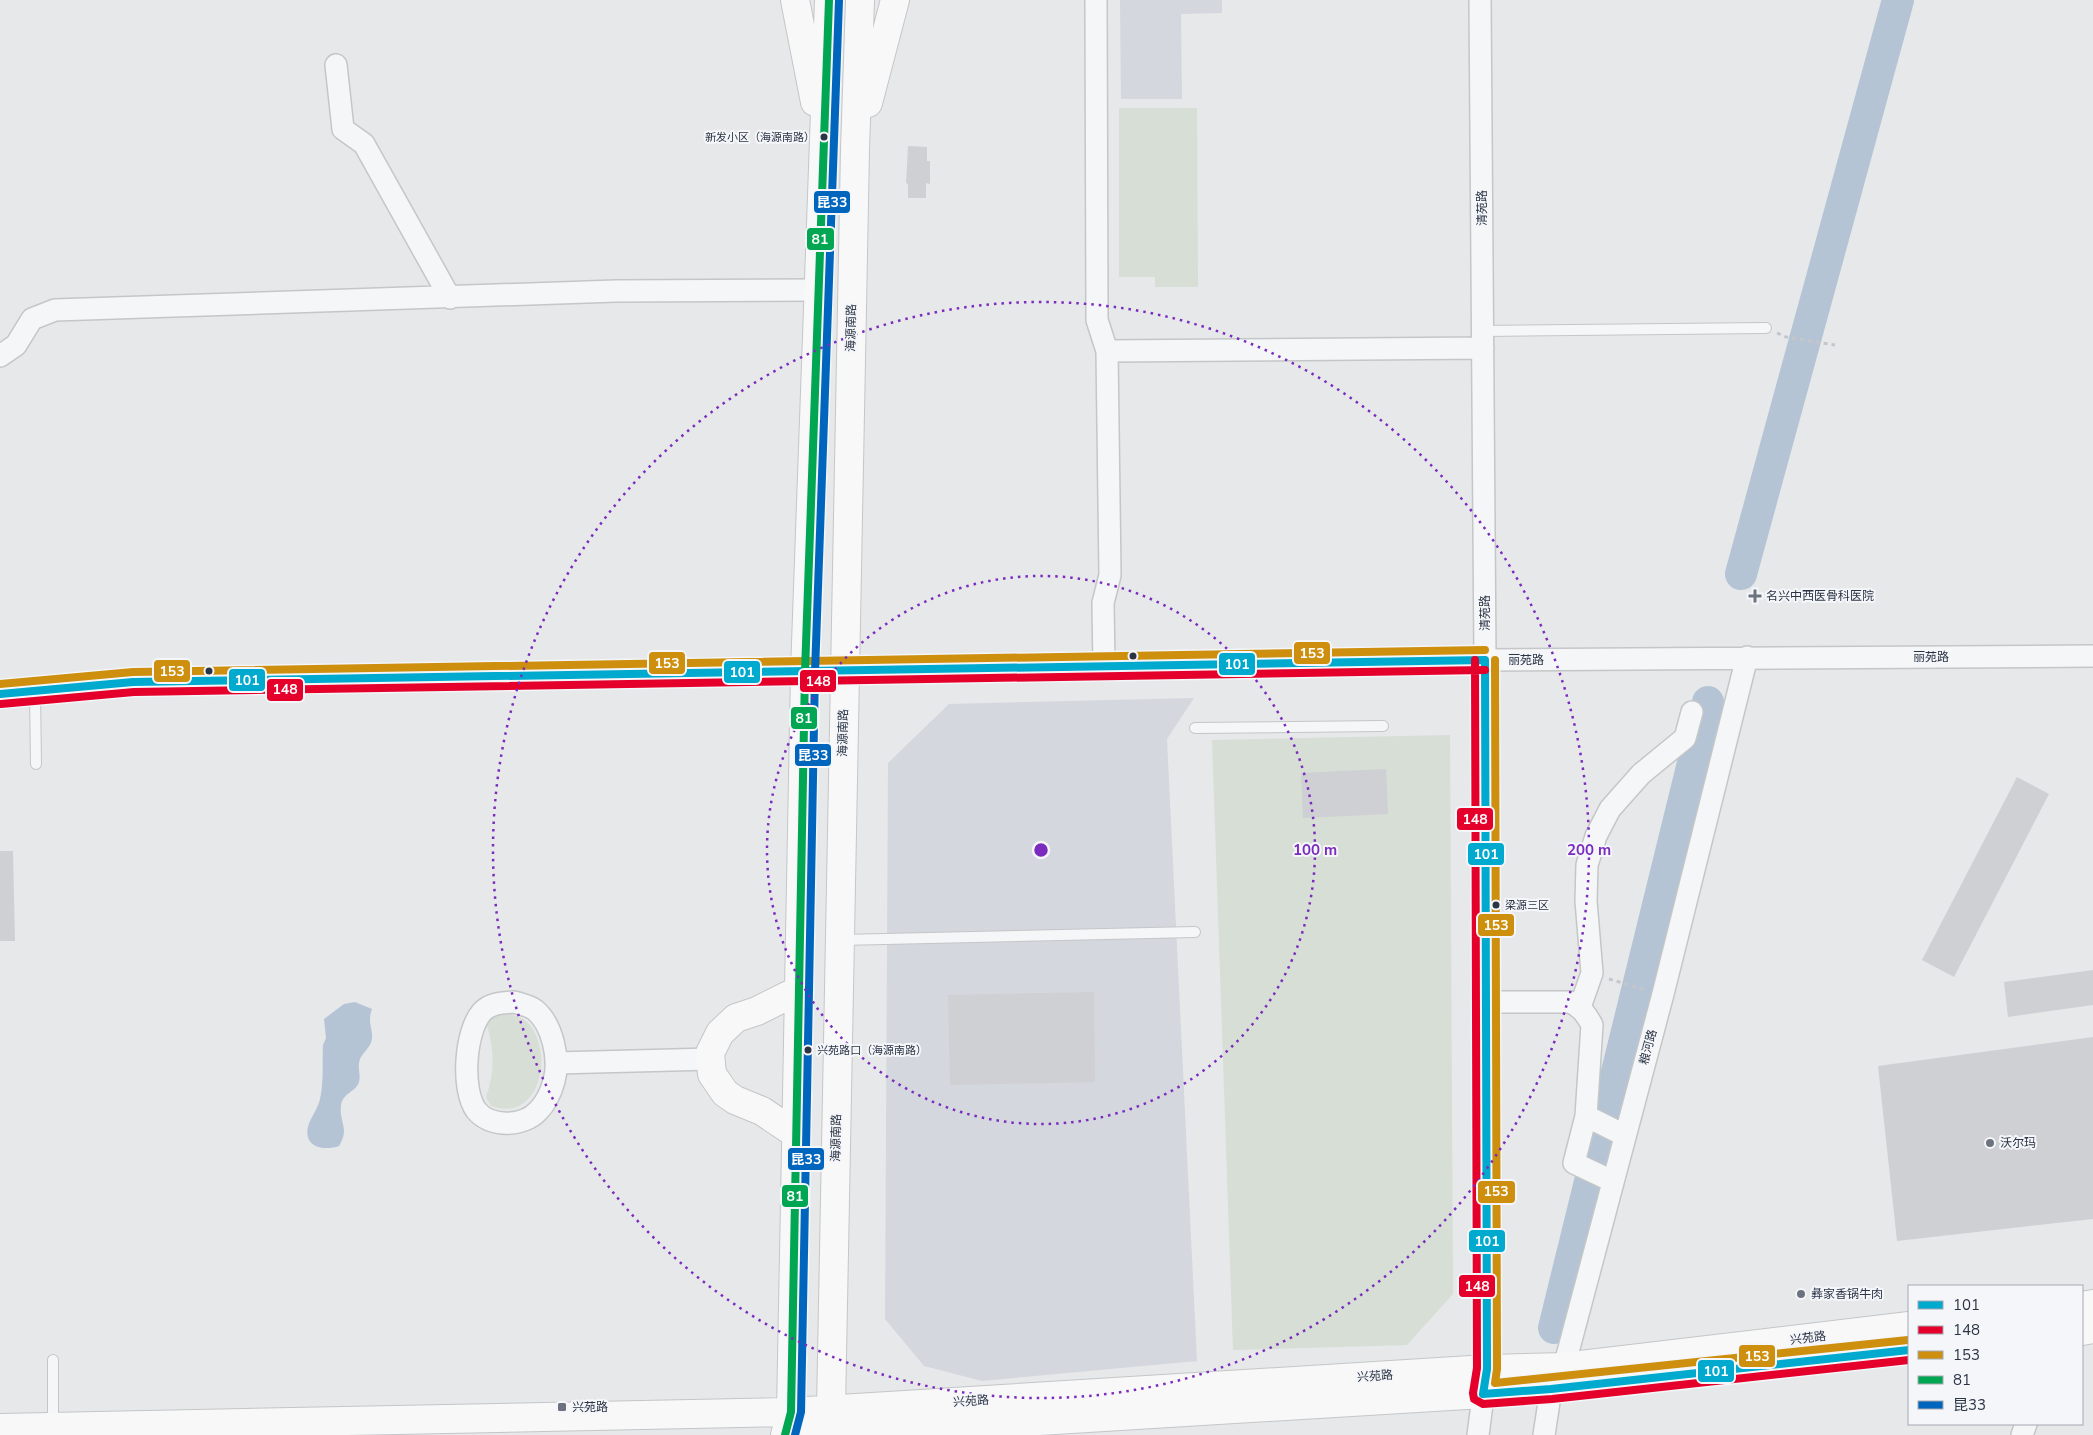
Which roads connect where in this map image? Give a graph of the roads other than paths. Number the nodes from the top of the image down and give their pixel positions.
1 (795, 0) edge
2 (829, 0) edge
3 (860, 0) edge
4 (895, 0) edge
5 (1096, 0) edge
6 (1480, 0) edge
7 (336, 65) dead end
8 (825, 149) junction
9 (855, 150) junction
10 (817, 290) junction
11 (450, 298) junction
12 (1766, 328) dead end
13 (1483, 339) junction
14 (1107, 351) junction
15 (0, 356) edge
16 (2093, 656) edge
17 (1748, 657) junction
18 (1485, 660) junction
19 (1104, 667) junction
20 (845, 671) junction
21 (805, 672) junction
22 (35, 692) junction
23 (0, 694) edge
24 (1692, 712) dead end
25 (1383, 726) dead end
26 (1195, 728) dead end
27 (36, 764) dead end
28 (1195, 932) dead end
29 (840, 940) junction
30 (799, 990) junction
31 (1486, 1002) junction
32 (1580, 1006) junction
33 (711, 1059) junction
34 (556, 1063) junction
35 (1586, 1116) junction
36 (796, 1134) junction
37 (1624, 1135) junction
38 (1612, 1181) junction
39 (1908, 1326) edge
40 (1908, 1350) edge
41 (53, 1360) dead end
42 (1557, 1378) junction
43 (1485, 1382) junction
44 (53, 1426) junction
45 (827, 1426) edge
46 (791, 1427) edge
47 (0, 1428) edge
48 (1478, 1435) edge
49 (1544, 1435) edge

1 - 8 main road
2 - 8 main road
3 - 9 main road, 海源南路
4 - 9 main road
5 - 14 street
6 - 13 street, 清苑路
7 - 11 street
8 - 10 main road
9 - 20 main road, 海源南路
10 - 11 street
10 - 21 main road
11 - 15 street
12 - 13 lane
13 - 14 street
13 - 18 street, 清苑路
14 - 19 street
16 - 17 street, 丽苑路
17 - 18 street, 丽苑路
17 - 37 street, 粮河路
18 - 19 main road, 丽苑路
18 - 31 main road, 清苑路
19 - 20 main road, 丽苑路
20 - 21 main road, 丽苑路
20 - 29 main road, 海源南路
21 - 22 main road, 丽苑路
21 - 30 main road
22 - 23 main road, 丽苑路
22 - 27 lane
24 - 32 street
25 - 26 lane
28 - 29 lane
29 - 45 main road, 海源南路
30 - 33 main road
30 - 36 main road
31 - 32 street
31 - 43 main road, 清苑路
32 - 35 street
33 - 34 street
33 - 36 main road
34 - 34 street
35 - 37 street
35 - 38 street
36 - 46 main road
37 - 38 street, 粮河路
38 - 42 street, 粮河路
39 - 42 main road, 兴苑路
40 - 42 main road, 兴苑路
41 - 44 lane
42 - 43 main road, 兴苑路
42 - 49 street, 粮河路
43 - 45 main road, 兴苑路
43 - 48 street, 清苑路
44 - 46 main road, 兴苑路
44 - 47 main road, 兴苑路
45 - 46 main road, 兴苑路

